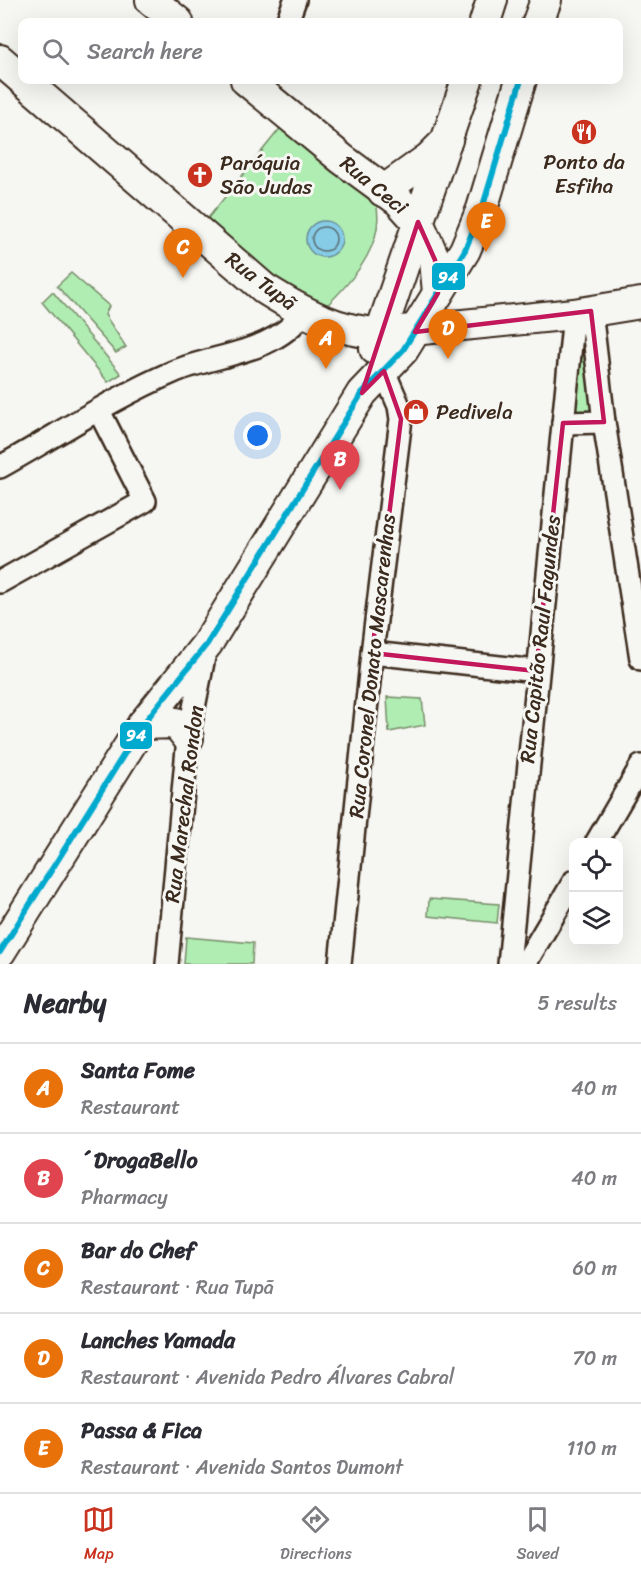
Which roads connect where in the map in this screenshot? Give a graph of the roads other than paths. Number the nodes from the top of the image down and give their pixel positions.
1 (151, 0) edge
2 (295, 0) edge
3 (492, 0) edge
4 (498, 0) edge
5 (546, 0) edge
6 (173, 18) edge
7 (288, 18) edge
8 (486, 18) edge
9 (493, 18) edge
10 (539, 18) edge
11 (0, 60) edge
12 (18, 76) edge
13 (28, 84) edge
14 (259, 84) edge
15 (466, 84) edge
16 (519, 84) edge
17 (449, 137) junction
18 (383, 191) junction
19 (418, 222) junction
20 (438, 293) junction
21 (641, 303) edge
22 (582, 312) junction
23 (303, 313) junction
24 (415, 332) junction
25 (382, 333) junction
26 (384, 371) junction
27 (362, 393) junction
28 (99, 411) junction
29 (604, 422) junction
30 (563, 423) junction
31 (0, 467) edge
32 (0, 582) edge
33 (207, 644) junction
34 (372, 653) junction
35 (641, 659) edge
36 (536, 671) junction
37 (143, 724) junction
38 (188, 738) junction
39 (641, 766) edge
40 (599, 838) edge
41 (569, 888) edge
42 (0, 952) edge
43 (166, 964) edge
44 (340, 964) edge
45 (509, 964) edge
46 (525, 964) edge

1 - 6 main road
2 - 7 street
3 - 8 main road
4 - 9 main road
5 - 10 main road
11 - 12 main road, Rua Tupã
13 - 23 main road, Rua Tupã
14 - 18 main road, Rua Ceci
15 - 17 main road
16 - 20 main road
17 - 18 main road
17 - 19 main road
18 - 19 main road, Rua Ceci
19 - 20 main road, Rua Ceci
19 - 25 main road
20 - 24 main road
21 - 22 main road, Rua Tupã
22 - 24 main road, Rua Tupã
22 - 29 street
22 - 30 street, Rua Capitão Raul Fagundes
23 - 25 main road, Rua Tupã
23 - 28 street
24 - 25 main road, Rua Tupã
24 - 26 main road
25 - 27 main road
26 - 27 main road
26 - 34 street, Rua Coronel Donato Mascarenhas
27 - 33 main road
28 - 31 street
28 - 32 street
29 - 30 street
29 - 35 street
30 - 36 street, Rua Capitão Raul Fagundes
33 - 37 main road
33 - 38 street, Rua Marechal Rondon
34 - 36 street
34 - 44 street, Rua Coronel Donato Mascarenhas
36 - 45 street, Rua Capitão Raul Fagundes
37 - 38 main road
37 - 42 main road
38 - 43 street, Rua Marechal Rondon
39 - 40 street
41 - 46 street

